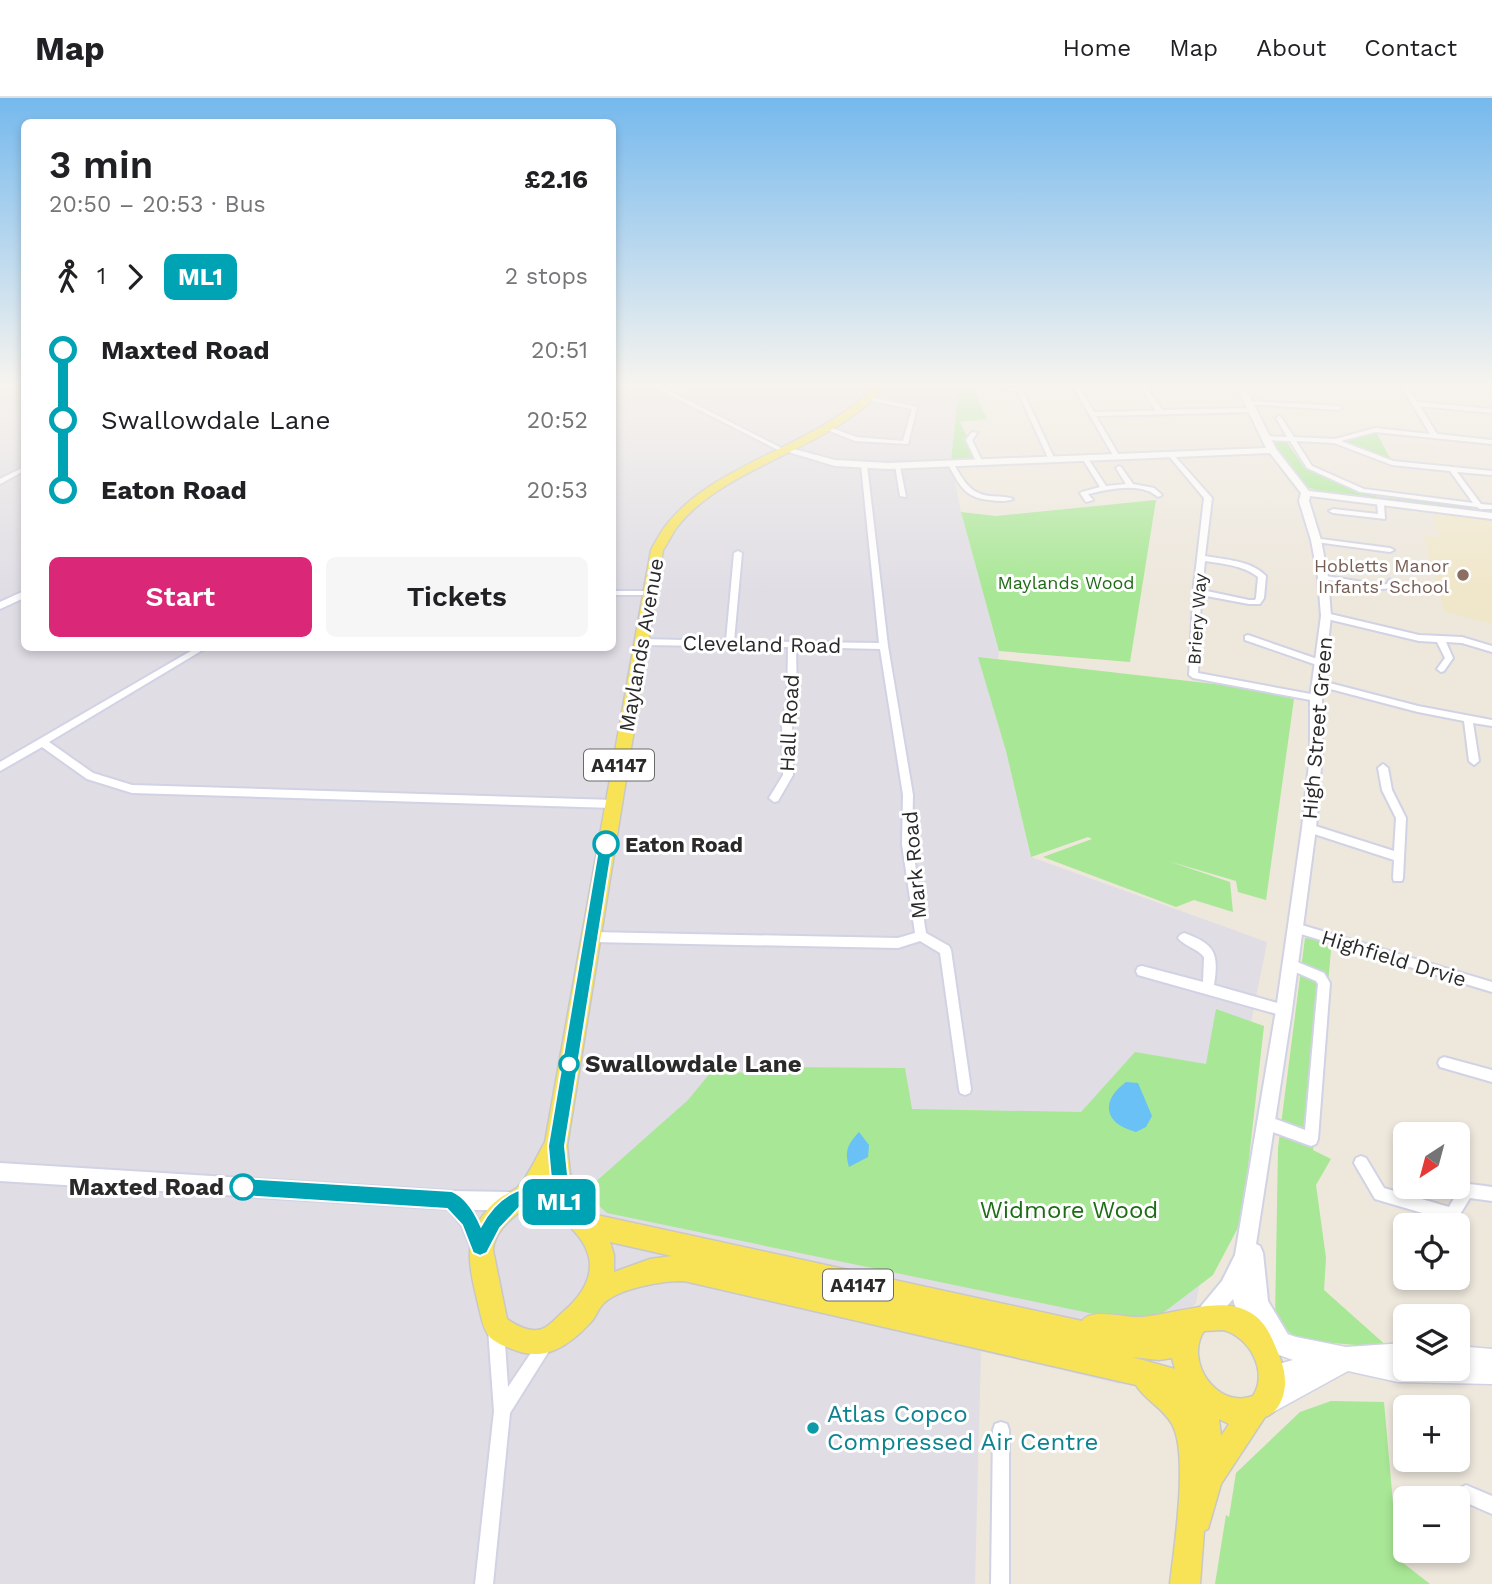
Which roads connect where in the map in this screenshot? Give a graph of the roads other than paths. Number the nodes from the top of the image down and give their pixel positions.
1 (781, 452) edge
2 (793, 452) edge
3 (975, 452) edge
4 (1048, 452) edge
5 (1114, 452) edge
6 (1212, 452) edge
7 (1274, 452) edge
8 (1300, 452) edge
9 (1363, 452) edge
10 (1170, 454) junction
11 (1117, 457) junction
12 (1085, 458) junction
13 (1052, 460) junction
14 (980, 463) junction
15 (951, 464) junction
16 (864, 466) junction
17 (897, 466) junction
18 (1119, 468) dead end
19 (1451, 468) junction
20 (21, 470) edge
21 (1492, 473) edge
22 (0, 482) edge
23 (1131, 485) junction
24 (1104, 488) junction
25 (1306, 493) junction
26 (1158, 495) dead end
27 (904, 496) dead end
28 (1009, 499) dead end
29 (1088, 500) dead end
30 (1380, 504) junction
31 (1478, 506) junction
32 (1334, 511) dead end
33 (1490, 513) edge
34 (1316, 540) junction
35 (1390, 550) dead end
36 (738, 553) dead end
37 (1202, 558) junction
38 (1323, 577) junction
39 (1392, 582) dead end
40 (1198, 592) junction
41 (616, 593) edge
42 (650, 593) junction
43 (21, 596) edge
44 (0, 606) edge
45 (1326, 616) junction
46 (1248, 638) dead end
47 (1441, 641) junction
48 (641, 642) junction
49 (730, 643) junction
50 (792, 644) junction
51 (884, 646) junction
52 (1492, 649) edge
53 (197, 651) edge
54 (1320, 663) junction
55 (1441, 669) dead end
56 (1317, 691) junction
57 (1468, 718) junction
58 (1492, 723) edge
59 (42, 743) junction
60 (1474, 761) dead end
61 (0, 767) edge
62 (1383, 768) dead end
63 (774, 798) dead end
64 (614, 804) junction
65 (1309, 828) junction
66 (1399, 857) junction
67 (1398, 878) dead end
68 (1295, 928) junction
69 (921, 936) junction
70 (591, 937) junction
71 (1184, 938) dead end
72 (1290, 964) junction
73 (1142, 971) dead end
74 (1492, 987) edge
75 (1208, 989) junction
76 (1284, 1010) junction
77 (1444, 1063) dead end
78 (1492, 1076) edge
79 (965, 1089) dead end
80 (1268, 1123) junction
81 (556, 1146) junction
82 (1362, 1163) dead end
83 (0, 1172) edge
84 (1492, 1194) edge
85 (519, 1199) junction
86 (452, 1200) junction
87 (562, 1204) junction
88 (1252, 1209) junction
89 (1433, 1213) edge
90 (1456, 1213) edge
91 (590, 1226) junction
92 (480, 1246) junction
93 (1245, 1250) junction
94 (598, 1293) junction
95 (496, 1327) junction
96 (1195, 1327) junction
97 (1254, 1333) junction
98 (548, 1341) junction
99 (1285, 1345) junction
100 (1393, 1356) edge
101 (1346, 1359) junction
102 (1470, 1360) edge
103 (1492, 1361) edge
104 (1492, 1372) edge
105 (1273, 1376) junction
106 (1191, 1395) junction
107 (1259, 1409) junction
108 (502, 1411) junction
109 (1001, 1430) dead end
110 (1208, 1478) junction
111 (1470, 1496) edge
112 (1492, 1504) edge
113 (484, 1584) edge
114 (1000, 1584) edge
115 (1186, 1584) edge

1 - 42 main road, Maylands Avenue / A4147
2 - 16 street
3 - 14 street
4 - 13 street
5 - 11 street
6 - 10 street
7 - 25 street
8 - 31 street
9 - 19 street
10 - 11 street
10 - 37 street, Briery Way
11 - 12 street
12 - 13 street
12 - 24 street
13 - 14 street
14 - 15 street
15 - 17 street
15 - 28 street
16 - 17 street
16 - 51 street, Mark Road
17 - 27 street
18 - 23 street
19 - 21 street
19 - 31 street
20 - 22 street
23 - 24 street
23 - 26 street
24 - 29 street
25 - 30 street
25 - 34 street, High Street Green
30 - 32 street
30 - 33 street
31 - 33 street
34 - 35 street
34 - 38 street, High Street Green
36 - 49 street
37 - 40 street, Briery Way
37 - 40 street
38 - 39 street
38 - 45 street, High Street Green
40 - 56 street, Briery Way
41 - 42 street
42 - 48 main road, Maylands Avenue / A4147
43 - 44 street
45 - 47 street
45 - 54 street, High Street Green
46 - 54 street
47 - 52 street
47 - 55 street
48 - 49 street, Cleveland Road
48 - 64 main road, Maylands Avenue / A4147
49 - 50 street, Cleveland Road
50 - 51 street, Cleveland Road
50 - 63 street, Hall Road
51 - 69 street, Mark Road
53 - 59 street
54 - 56 street, High Street Green
56 - 57 street
56 - 65 street, High Street Green
57 - 58 street
57 - 60 street
59 - 61 street
59 - 64 street
62 - 66 street
64 - 70 main road, Maylands Avenue / A4147
65 - 66 street
65 - 68 street, High Street Green
66 - 67 street
68 - 72 street, High Street Green
68 - 74 street, Highfield Drvie
69 - 70 street, Mark Road
69 - 79 street
70 - 81 main road, Maylands Avenue / A4147
71 - 75 street
72 - 76 street, High Street Green
72 - 80 street
73 - 75 street
75 - 76 street
76 - 80 street, High Street Green
77 - 78 street
80 - 88 street, High Street Green
81 - 85 main road, Maylands Avenue / A4147
81 - 87 main road, Maylands Avenue / A4147
82 - 89 street
83 - 86 street
84 - 90 street
85 - 86 street
85 - 87 main road
85 - 92 main road
86 - 92 street
87 - 91 main road
88 - 93 street, High Street Green
88 - 99 street, High Street Green
91 - 94 main road
91 - 96 main road, A4147
92 - 95 main road
93 - 96 street, High Street Green
93 - 97 street, High Street Green
94 - 98 main road
94 - 106 main road, A4147
95 - 98 main road
95 - 108 street
96 - 97 main road
96 - 106 main road
97 - 99 main road
97 - 105 main road
98 - 108 street
99 - 101 main road
100 - 101 main road
101 - 104 main road
101 - 105 main road
101 - 107 main road
102 - 103 main road
105 - 107 main road
106 - 107 main road
106 - 110 main road
106 - 115 main road, A4147
107 - 110 main road
108 - 113 street
109 - 114 street
110 - 115 main road, A4147
111 - 112 street

